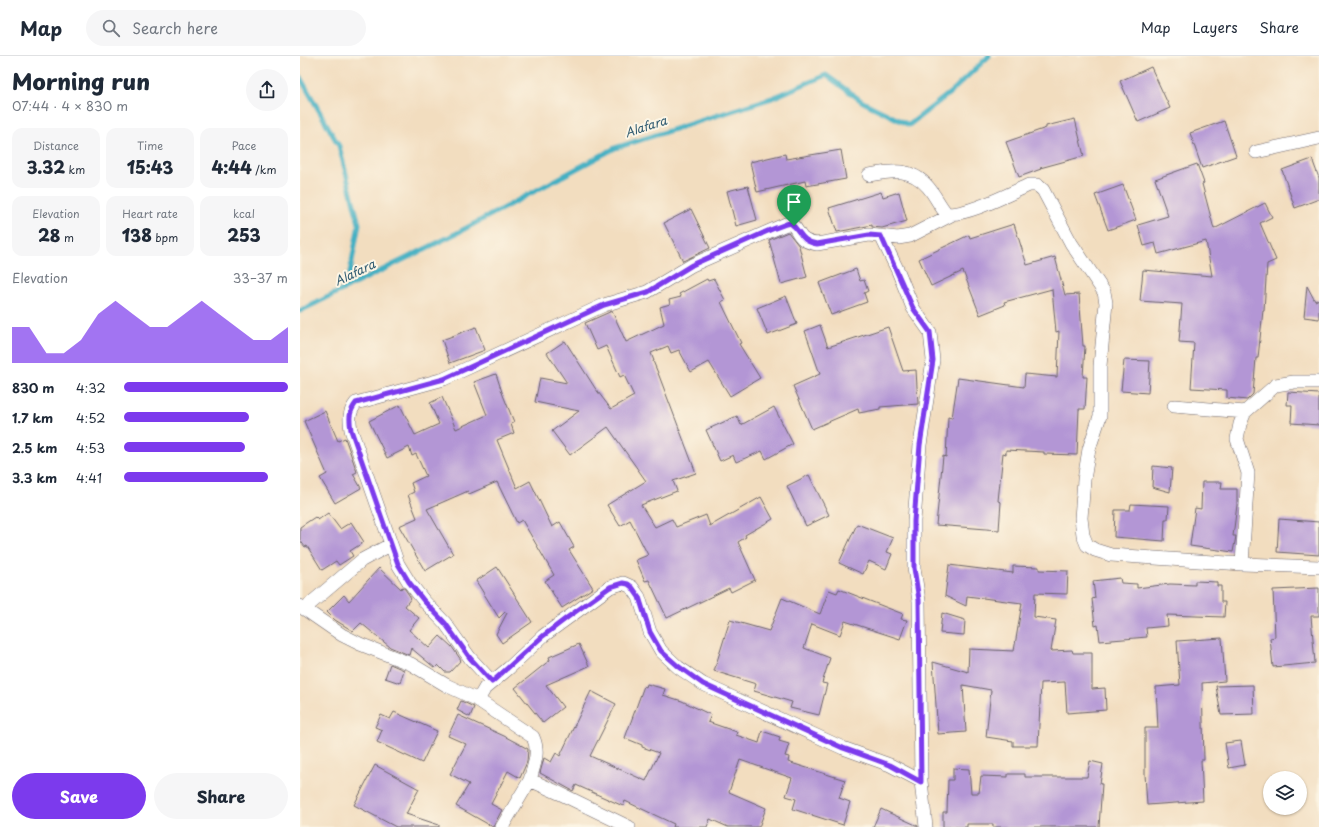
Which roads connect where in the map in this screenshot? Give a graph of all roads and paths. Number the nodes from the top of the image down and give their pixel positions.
1 (1319, 138) edge
2 (1256, 152) dead end
3 (869, 175) dead end
4 (951, 215) junction
5 (881, 236) junction
6 (1319, 382) edge
7 (1174, 406) dead end
8 (1245, 412) junction
9 (390, 545) junction
10 (1242, 564) junction
11 (1319, 567) edge
12 (302, 608) edge
13 (492, 682) junction
14 (478, 700) junction
15 (530, 780) junction
16 (921, 782) junction
17 (502, 827) edge
18 (629, 827) edge
19 (926, 827) edge

1 - 2 street
3 - 4 street
4 - 5 street
4 - 10 street
5 - 9 street
5 - 16 street
6 - 8 street
7 - 8 street
8 - 10 street
9 - 12 street
9 - 13 street
10 - 11 street
12 - 14 street
13 - 14 street
13 - 16 street
14 - 15 street
15 - 17 street
15 - 18 street
16 - 19 street

